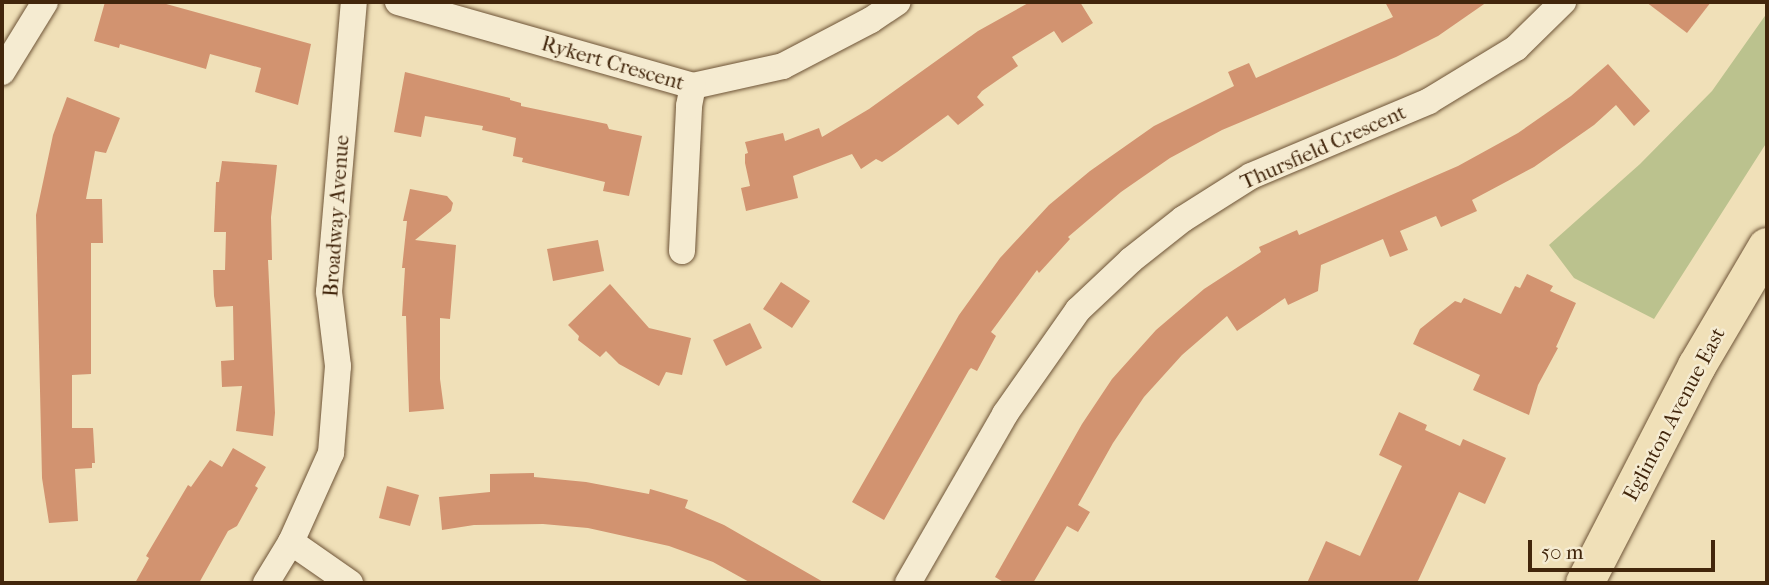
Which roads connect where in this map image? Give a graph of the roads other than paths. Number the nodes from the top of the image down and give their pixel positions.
1 (45, 2) edge
2 (354, 2) edge
3 (398, 2) edge
4 (898, 2) edge
5 (1563, 2) edge
6 (2, 72) edge
7 (693, 86) junction
8 (1767, 247) edge
9 (682, 251) dead end
10 (291, 542) junction
11 (266, 583) edge
12 (350, 583) edge
13 (908, 583) edge
14 (1585, 583) edge

1 - 6 street
2 - 10 street, Broadway Avenue
3 - 7 street, Rykert Crescent
4 - 7 street, Rykert Crescent
5 - 13 street, Thursfield Crescent
7 - 9 street
8 - 14 main road, Eglinton Avenue East
10 - 11 street, Broadway Avenue
10 - 12 street

